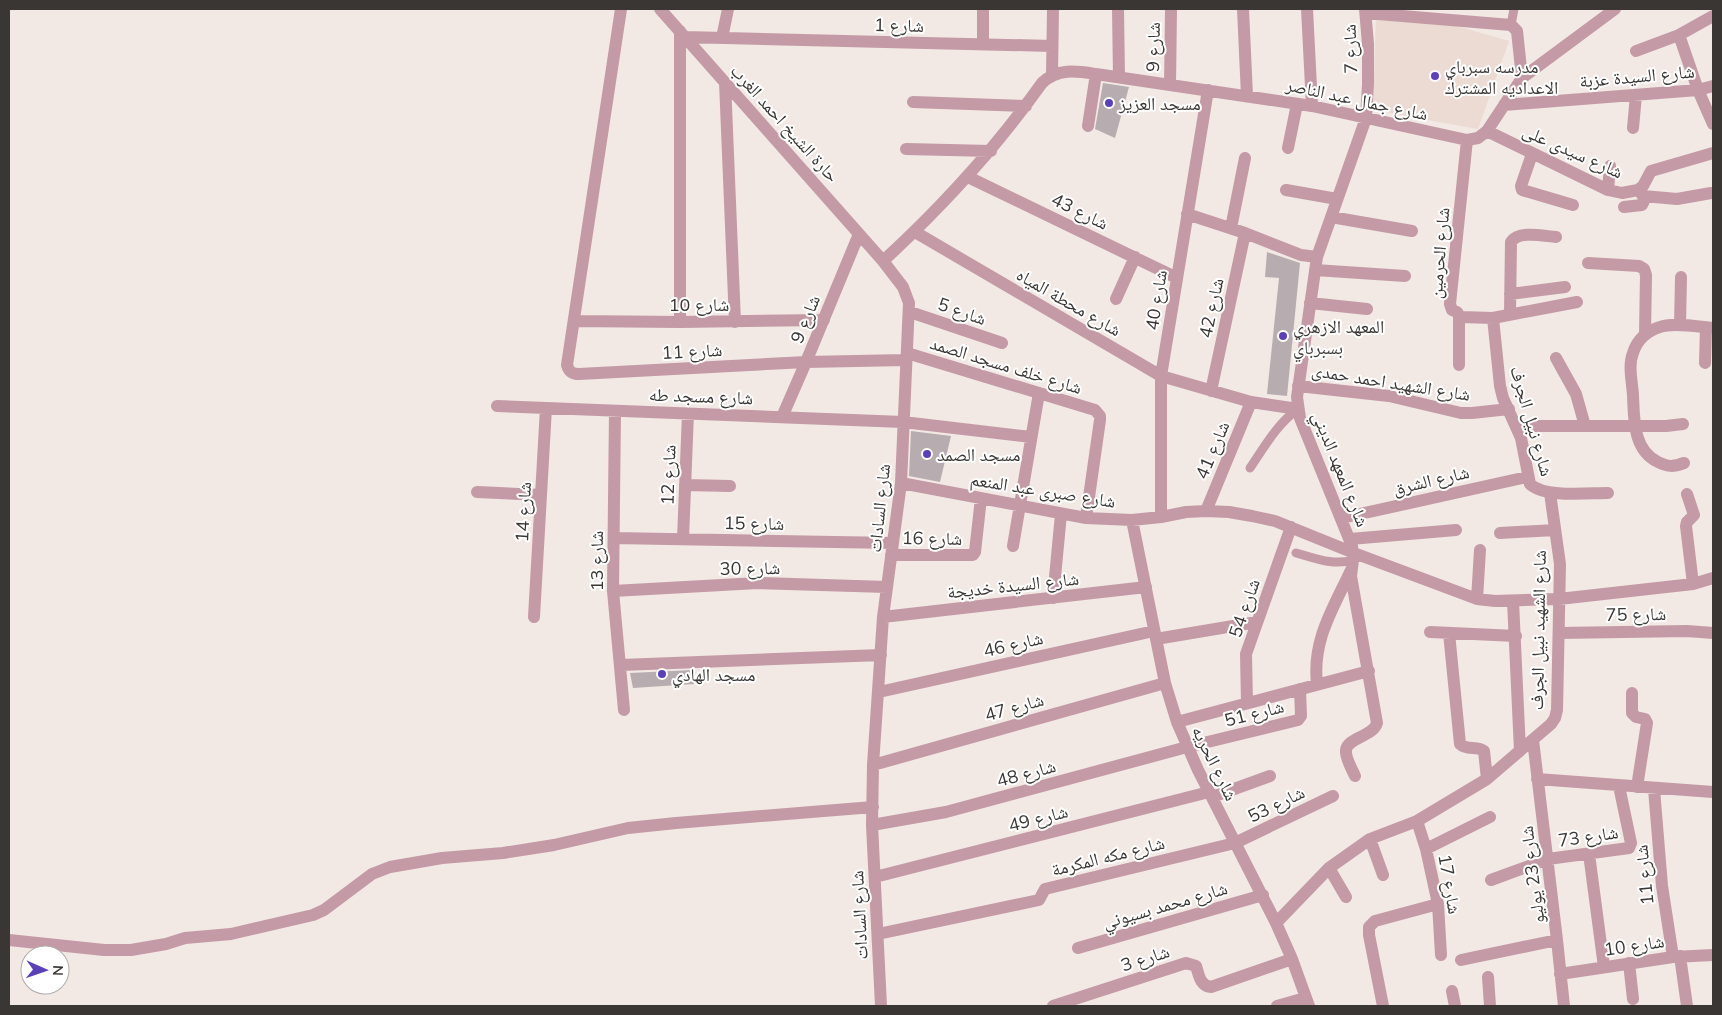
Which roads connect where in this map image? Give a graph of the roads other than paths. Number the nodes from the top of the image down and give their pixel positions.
1 (621, 9) edge
2 (728, 9) edge
3 (983, 9) edge
4 (1053, 9) edge
5 (1118, 9) edge
6 (1171, 9) edge
7 (1243, 9) edge
8 (1308, 9) edge
9 (1514, 9) edge
10 (1615, 9) edge
11 (663, 10) edge
12 (1365, 11) edge
13 (1401, 12) edge
14 (1466, 14) edge
15 (1713, 16) edge
16 (1511, 25) junction
17 (682, 34) junction
18 (1679, 35) junction
19 (722, 38) junction
20 (983, 44) junction
21 (1052, 46) junction
22 (1636, 50) dead end
23 (1096, 74) junction
24 (1119, 77) junction
25 (1522, 78) junction
26 (1047, 79) junction
27 (725, 82) junction
28 (1170, 85) junction
29 (1713, 86) edge
30 (1208, 90) junction
31 (1698, 90) junction
32 (1636, 95) junction
33 (1247, 96) junction
34 (913, 102) dead end
35 (1297, 104) junction
36 (1504, 104) junction
37 (1026, 106) junction
38 (1312, 106) junction
39 (1366, 118) junction
40 (1713, 124) edge
41 (1088, 126) dead end
42 (1634, 128) dead end
43 (1487, 131) junction
44 (1467, 140) junction
45 (1288, 148) dead end
46 (906, 149) dead end
47 (991, 151) junction
48 (1713, 153) edge
49 (1532, 154) junction
50 (1245, 158) dead end
51 (1610, 166) dead end
52 (968, 177) junction
53 (1286, 190) dead end
54 (1608, 190) junction
55 (1641, 193) junction
56 (1711, 193) dead end
57 (1337, 199) junction
58 (1573, 205) dead end
59 (1624, 207) dead end
60 (1188, 214) junction
61 (1331, 217) junction
62 (1231, 228) junction
63 (1412, 231) dead end
64 (915, 232) junction
65 (1245, 233) junction
66 (859, 234) junction
67 (1556, 237) dead end
68 (1135, 257) junction
69 (883, 261) junction
70 (1316, 263) junction
71 (1588, 263) dead end
72 (1405, 276) dead end
73 (1680, 277) dead end
74 (1177, 278) junction
75 (1565, 287) dead end
76 (1510, 294) junction
77 (1116, 299) dead end
78 (1577, 302) dead end
79 (1310, 303) junction
80 (1367, 309) dead end
81 (910, 312) junction
82 (1510, 314) junction
83 (1460, 317) junction
84 (1492, 318) junction
85 (824, 320) junction
86 (574, 321) junction
87 (680, 322) junction
88 (735, 322) junction
89 (1680, 326) junction
90 (1710, 328) edge
91 (1645, 335) junction
92 (1002, 343) dead end
93 (906, 356) junction
94 (1556, 358) dead end
95 (806, 362) junction
96 (1705, 363) dead end
97 (1459, 365) dead end
98 (1161, 376) junction
99 (1298, 386) junction
100 (1211, 391) junction
101 (1039, 393) junction
102 (1251, 402) junction
103 (497, 406) dead end
104 (546, 408) junction
105 (1298, 409) junction
106 (1508, 409) junction
107 (616, 411) junction
108 (688, 414) junction
109 (782, 417) junction
110 (903, 422) junction
111 (1683, 424) dead end
112 (1517, 426) junction
113 (1585, 426) junction
114 (1635, 426) junction
115 (1031, 437) junction
116 (1684, 463) dead end
117 (1250, 468) dead end
118 (1527, 476) junction
119 (901, 483) junction
120 (685, 485) junction
121 (730, 486) dead end
122 (477, 492) dead end
123 (1550, 493) junction
124 (1608, 493) dead end
125 (1687, 494) dead end
126 (541, 495) junction
127 (981, 498) junction
128 (1020, 506) junction
129 (1206, 511) junction
130 (1061, 514) junction
131 (1161, 517) junction
132 (1086, 518) junction
133 (1342, 518) junction
134 (1132, 520) junction
135 (1291, 527) junction
136 (1456, 530) dead end
137 (1555, 530) junction
138 (1500, 533) dead end
139 (614, 538) junction
140 (683, 539) junction
141 (1350, 539) junction
142 (1012, 546) dead end
143 (892, 549) junction
144 (1480, 550) dead end
145 (1296, 553) dead end
146 (1353, 560) junction
147 (1713, 578) edge
148 (1693, 584) junction
149 (887, 587) junction
150 (1146, 587) junction
151 (613, 592) junction
152 (1053, 598) junction
153 (1477, 599) junction
154 (1559, 599) junction
155 (1513, 601) junction
156 (534, 617) dead end
157 (883, 617) junction
158 (1257, 622) junction
159 (1430, 632) dead end
160 (1449, 633) junction
161 (1558, 633) junction
162 (1713, 633) edge
163 (1155, 635) junction
164 (1516, 636) junction
165 (881, 655) junction
166 (621, 665) junction
167 (1369, 670) junction
168 (1164, 683) junction
169 (1318, 684) junction
170 (1300, 689) junction
171 (879, 692) junction
172 (1632, 693) dead end
173 (1247, 703) junction
174 (624, 710) dead end
175 (1177, 722) junction
176 (1533, 740) junction
177 (1187, 747) junction
178 (1520, 751) junction
179 (873, 765) junction
180 (1270, 776) dead end
181 (1355, 776) dead end
182 (1487, 779) junction
183 (1537, 779) junction
184 (1619, 786) junction
185 (1638, 787) junction
186 (1654, 789) junction
187 (1713, 792) edge
188 (1211, 795) junction
189 (1333, 796) dead end
190 (873, 807) junction
191 (1490, 817) dead end
192 (1417, 821) junction
193 (872, 825) junction
194 (1370, 839) junction
195 (1235, 843) junction
196 (1426, 849) junction
197 (1589, 854) junction
198 (1548, 859) junction
199 (1329, 868) junction
200 (1383, 874) dead end
201 (874, 877) junction
202 (1491, 880) dead end
203 (1263, 895) junction
204 (1346, 897) dead end
205 (1438, 904) junction
206 (1276, 923) junction
207 (878, 934) junction
208 (9, 940) edge
209 (1557, 940) junction
210 (1078, 948) dead end
211 (1441, 955) dead end
212 (1713, 955) edge
213 (1676, 957) junction
214 (1292, 959) junction
215 (1461, 960) dead end
216 (1628, 964) junction
217 (1604, 967) junction
218 (1560, 974) junction
219 (1488, 977) dead end
220 (1452, 991) dead end
221 (1633, 999) dead end
222 (1307, 1002) edge
223 (881, 1006) edge
224 (1054, 1006) edge
225 (1277, 1006) edge
226 (1383, 1006) edge
227 (1455, 1006) edge
228 (1490, 1006) edge
229 (1564, 1006) edge
230 (1687, 1006) edge

1 - 86 street
2 - 19 street
3 - 20 street
4 - 21 street
5 - 24 street
6 - 28 street, شارع 9
7 - 33 street
8 - 38 street
9 - 16 lane
10 - 25 street
11 - 17 street, حارة الشيخ احمد الغرب
12 - 13 street
12 - 39 street, شارع 7
13 - 14 street
14 - 16 street
15 - 18 street
16 - 25 street
17 - 19 street, شارع 1
17 - 27 street, حارة الشيخ احمد الغرب
17 - 87 street
18 - 22 street
18 - 31 street
19 - 20 street, شارع 1
20 - 21 street, شارع 1
21 - 26 street
23 - 24 street, شارع جمال عبد الناصر
23 - 26 street, شارع جمال عبد الناصر
23 - 41 street
24 - 28 street, شارع جمال عبد الناصر
25 - 36 street
26 - 37 street
27 - 66 street, حارة الشيخ احمد الغرب
27 - 88 street
28 - 30 street, شارع جمال عبد الناصر
29 - 31 street, شارع السيدة عزبة
30 - 33 street, شارع جمال عبد الناصر
30 - 60 street, شارع 40
31 - 32 street, شارع السيدة عزبة
31 - 40 street
32 - 36 street, شارع السيدة عزبة
32 - 42 street
33 - 35 street, شارع جمال عبد الناصر
34 - 37 street
35 - 38 street, شارع جمال عبد الناصر
35 - 45 street
36 - 43 street
37 - 47 street
38 - 39 street, شارع جمال عبد الناصر
39 - 44 street, شارع جمال عبد الناصر
39 - 57 street, شارع المعهد الديني
43 - 44 street
43 - 49 street, شارع سيدى على
44 - 83 street, شارع الحرمين
46 - 47 street
47 - 52 street
48 - 55 street
49 - 54 street, شارع سيدى على
49 - 58 street
50 - 62 street
51 - 54 street
52 - 64 street
52 - 68 street, شارع 43
53 - 57 street
54 - 55 street, شارع سيدى على
55 - 56 street, شارع سيدى على
55 - 59 street, شارع سيدى على
57 - 61 street, شارع المعهد الديني
60 - 62 street
60 - 74 street, شارع 40
61 - 63 street
61 - 70 street, شارع المعهد الديني
62 - 65 street
64 - 69 street
64 - 98 street, شارع محطة المياه
65 - 70 street
65 - 100 street, شارع 42
66 - 69 street, حارة الشيخ احمد الغرب
66 - 85 street, شارع 9
67 - 76 street
68 - 74 street, شارع 43
68 - 77 street
69 - 81 street, شارع السادات
70 - 72 street
70 - 79 street, شارع المعهد الديني
71 - 91 street
73 - 89 street
74 - 98 street, شارع 40
75 - 76 street
76 - 82 street
78 - 82 street
79 - 80 street
79 - 99 street, شارع المعهد الديني
81 - 92 street, شارع 5
81 - 93 street, شارع السادات
82 - 84 street
83 - 84 street
83 - 97 street, شارع الحرمين
84 - 106 street, شارع نبيل الجرف
85 - 88 street, شارع 10
85 - 95 street, شارع 9
86 - 87 street, شارع 10
86 - 95 street, شارع 11
87 - 88 street, شارع 10
89 - 90 street
89 - 91 street
90 - 96 street
91 - 114 street
93 - 95 street, شارع خلف مسجد الصمد
93 - 101 street, شارع خلف مسجد الصمد
93 - 110 street, شارع السادات
94 - 113 street
95 - 109 street, شارع 9
98 - 100 street, شارع محطة المياه
98 - 131 street, شارع 40
99 - 105 street, شارع المعهد الديني
99 - 106 street, شارع الشهيد احمد حمدى
100 - 102 street, شارع محطة المياه
101 - 115 street
101 - 132 street, شارع خلف مسجد الصمد
102 - 105 street, شارع محطة المياه
102 - 129 street, شارع 41
103 - 104 street, شارع مسجد طه
104 - 107 street, شارع مسجد طه
104 - 126 street, شارع 14
105 - 117 lane
105 - 133 street, شارع المعهد الديني
106 - 112 street, شارع نبيل الجرف
107 - 108 street, شارع مسجد طه
107 - 139 street, شارع 13
108 - 109 street, شارع مسجد طه
108 - 120 street, شارع 12
109 - 110 street, شارع مسجد طه
110 - 115 street, شارع مسجد طه
110 - 119 street, شارع السادات
111 - 114 street
112 - 113 street
112 - 118 street, شارع نبيل الجرف
113 - 114 street
114 - 116 street
115 - 128 street
118 - 123 street, شارع نبيل الجرف
118 - 133 street, شارع الشرق
119 - 127 street, شارع صبرى عبد المنعم
119 - 143 street, شارع السادات
120 - 121 street
120 - 140 street, شارع 12
122 - 126 street
123 - 124 street, شارع نبيل الجرف
123 - 137 street, شارع الشهيد نبيل الجرف
125 - 148 street
126 - 156 street, شارع 14
127 - 128 street, شارع صبرى عبد المنعم
127 - 143 street, شارع 16
128 - 130 street, شارع صبرى عبد المنعم
128 - 142 street
129 - 131 street, شارع صبرى عبد المنعم
129 - 135 street, شارع صبرى عبد المنعم
130 - 132 street, شارع صبرى عبد المنعم
130 - 152 street
131 - 134 street, شارع صبرى عبد المنعم
132 - 134 street, شارع صبرى عبد المنعم
133 - 141 street, شارع المعهد الديني
134 - 150 street, شارع الحريه
135 - 146 street, شارع صبرى عبد المنعم
135 - 158 street, شارع 54
136 - 141 street
137 - 138 street
137 - 154 street, شارع الشهيد نبيل الجرف
139 - 140 street, شارع 15
139 - 151 street, شارع 13
140 - 143 street, شارع 15
141 - 146 street, شارع المعهد الديني
143 - 149 street, شارع السادات
144 - 153 street
145 - 146 lane
146 - 153 street, شارع صبرى عبد المنعم
146 - 167 street, شارع المعهد الديني
146 - 169 street
147 - 148 street, شارع صبرى عبد المنعم
148 - 154 street, شارع صبرى عبد المنعم
149 - 151 street, شارع 30
149 - 157 street, شارع السادات
150 - 152 street, شارع السيدة خديجة
150 - 163 street, شارع الحريه
151 - 166 street, شارع 13
152 - 157 street, شارع السيدة خديجة
153 - 155 street, شارع صبرى عبد المنعم
154 - 155 street, شارع صبرى عبد المنعم
154 - 161 street, شارع الشهيد نبيل الجرف
155 - 164 street
157 - 165 street, شارع السادات
158 - 163 street, شارع 46
158 - 173 street, شارع 54
159 - 160 street
160 - 164 street
160 - 182 street
161 - 162 street, شارع 75
161 - 176 street, شارع الشهيد نبيل الجرف
163 - 168 street, شارع الحريه
163 - 171 street, شارع 46
164 - 178 street
165 - 166 street
165 - 171 street, شارع السادات
166 - 174 street, شارع 13
167 - 169 street
167 - 181 street, شارع المعهد الديني
168 - 175 street, شارع الحريه
168 - 179 street, شارع 47
169 - 170 street
170 - 173 street
170 - 177 street, شارع 51
171 - 179 street, شارع السادات
172 - 185 street
173 - 175 street
175 - 177 street, شارع الحريه
176 - 178 street, شارع الشهيد نبيل الجرف
176 - 183 street, شارع 23 يوليو
177 - 188 street, شارع الحريه
177 - 193 street, شارع 48
178 - 182 street, شارع الشهيد نبيل الجرف
179 - 190 street, شارع السادات
180 - 188 street, شارع 49
182 - 192 street, شارع الشهيد نبيل الجرف
183 - 184 street
183 - 198 street, شارع 23 يوليو
184 - 185 street
184 - 197 street, شارع 73
185 - 186 street
186 - 187 street
186 - 213 street, شارع 11
188 - 195 street, شارع الحريه
188 - 201 street, شارع 49
189 - 195 street, شارع 53
190 - 193 street, شارع السادات
190 - 208 street
191 - 196 street
192 - 194 street, شارع الشهيد نبيل الجرف
192 - 196 street, شارع 17
193 - 201 street, شارع السادات
194 - 199 street, شارع الشهيد نبيل الجرف
194 - 200 street
195 - 203 street, شارع الحريه
195 - 207 street, شارع مكه المكرمة
196 - 205 street, شارع 17
197 - 198 street, شارع 73
197 - 217 street
198 - 202 street
198 - 209 street, شارع 23 يوليو
199 - 204 street
199 - 206 street, شارع الشهيد نبيل الجرف
201 - 207 street, شارع السادات
203 - 206 street, شارع الحريه
203 - 210 street, شارع محمد بسيوني
205 - 211 street, شارع 17
205 - 226 street
206 - 214 street, شارع الحريه
207 - 223 street, شارع السادات
209 - 215 street
209 - 218 street, شارع 23 يوليو
212 - 213 street, شارع 10
213 - 216 street, شارع 10
213 - 230 street, شارع 11
214 - 222 street, شارع الحريه
214 - 224 street, شارع 3
216 - 217 street, شارع 10
216 - 221 street
217 - 218 street, شارع 10
218 - 229 street, شارع 23 يوليو
219 - 228 street
220 - 227 street
222 - 225 street

